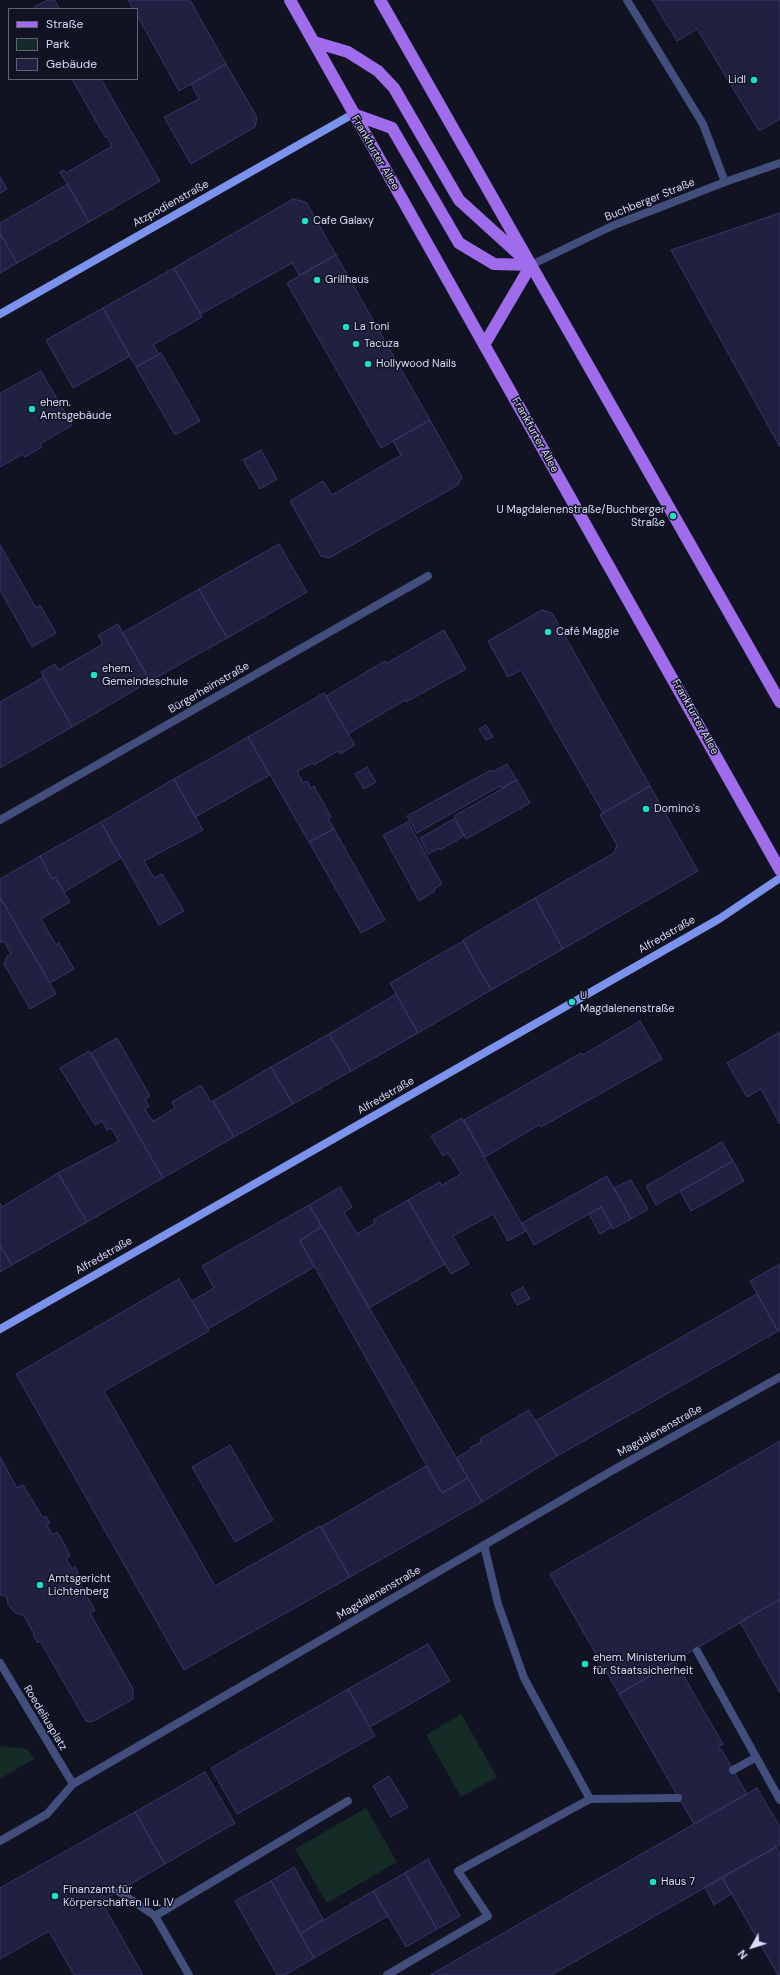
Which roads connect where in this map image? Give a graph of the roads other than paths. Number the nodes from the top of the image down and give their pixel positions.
1 (290, 0) edge
2 (380, 0) edge
3 (627, 0) edge
4 (314, 42) junction
5 (353, 114) junction
6 (780, 164) edge
7 (724, 182) junction
8 (531, 265) junction
9 (0, 314) edge
10 (484, 345) junction
11 (428, 576) dead end
12 (780, 702) edge
13 (0, 820) edge
14 (780, 870) edge
15 (780, 878) edge
16 (0, 1329) edge
17 (780, 1377) edge
18 (484, 1545) junction
19 (698, 1651) dead end
20 (0, 1663) edge
21 (755, 1758) junction
22 (733, 1770) dead end
23 (72, 1784) junction
24 (678, 1798) dead end
25 (590, 1799) junction
26 (780, 1800) edge
27 (348, 1801) dead end
28 (0, 1842) edge
29 (118, 1891) dead end
30 (154, 1916) junction
31 (189, 1975) edge
32 (387, 1975) edge

1 - 4 main road, Frankfurter Allee
2 - 8 main road
3 - 7 street
4 - 5 main road, Frankfurter Allee
4 - 8 main road
5 - 8 main road
5 - 9 street, Atzpodienstraße
5 - 10 main road, Frankfurter Allee
6 - 7 street, Buchberger Straße
7 - 8 street, Buchberger Straße
8 - 10 main road
8 - 12 main road
10 - 14 main road, Frankfurter Allee
11 - 13 street, Bürgerheimstraße
15 - 16 street, Alfredstraße
17 - 18 street, Magdalenenstraße
18 - 23 street, Magdalenenstraße
18 - 25 street
19 - 21 street
20 - 23 street, Roedeliusplatz
21 - 22 street
21 - 26 street
23 - 28 street, Magdalenenstraße
24 - 25 street
25 - 32 street
27 - 30 street
29 - 30 street
30 - 31 street

